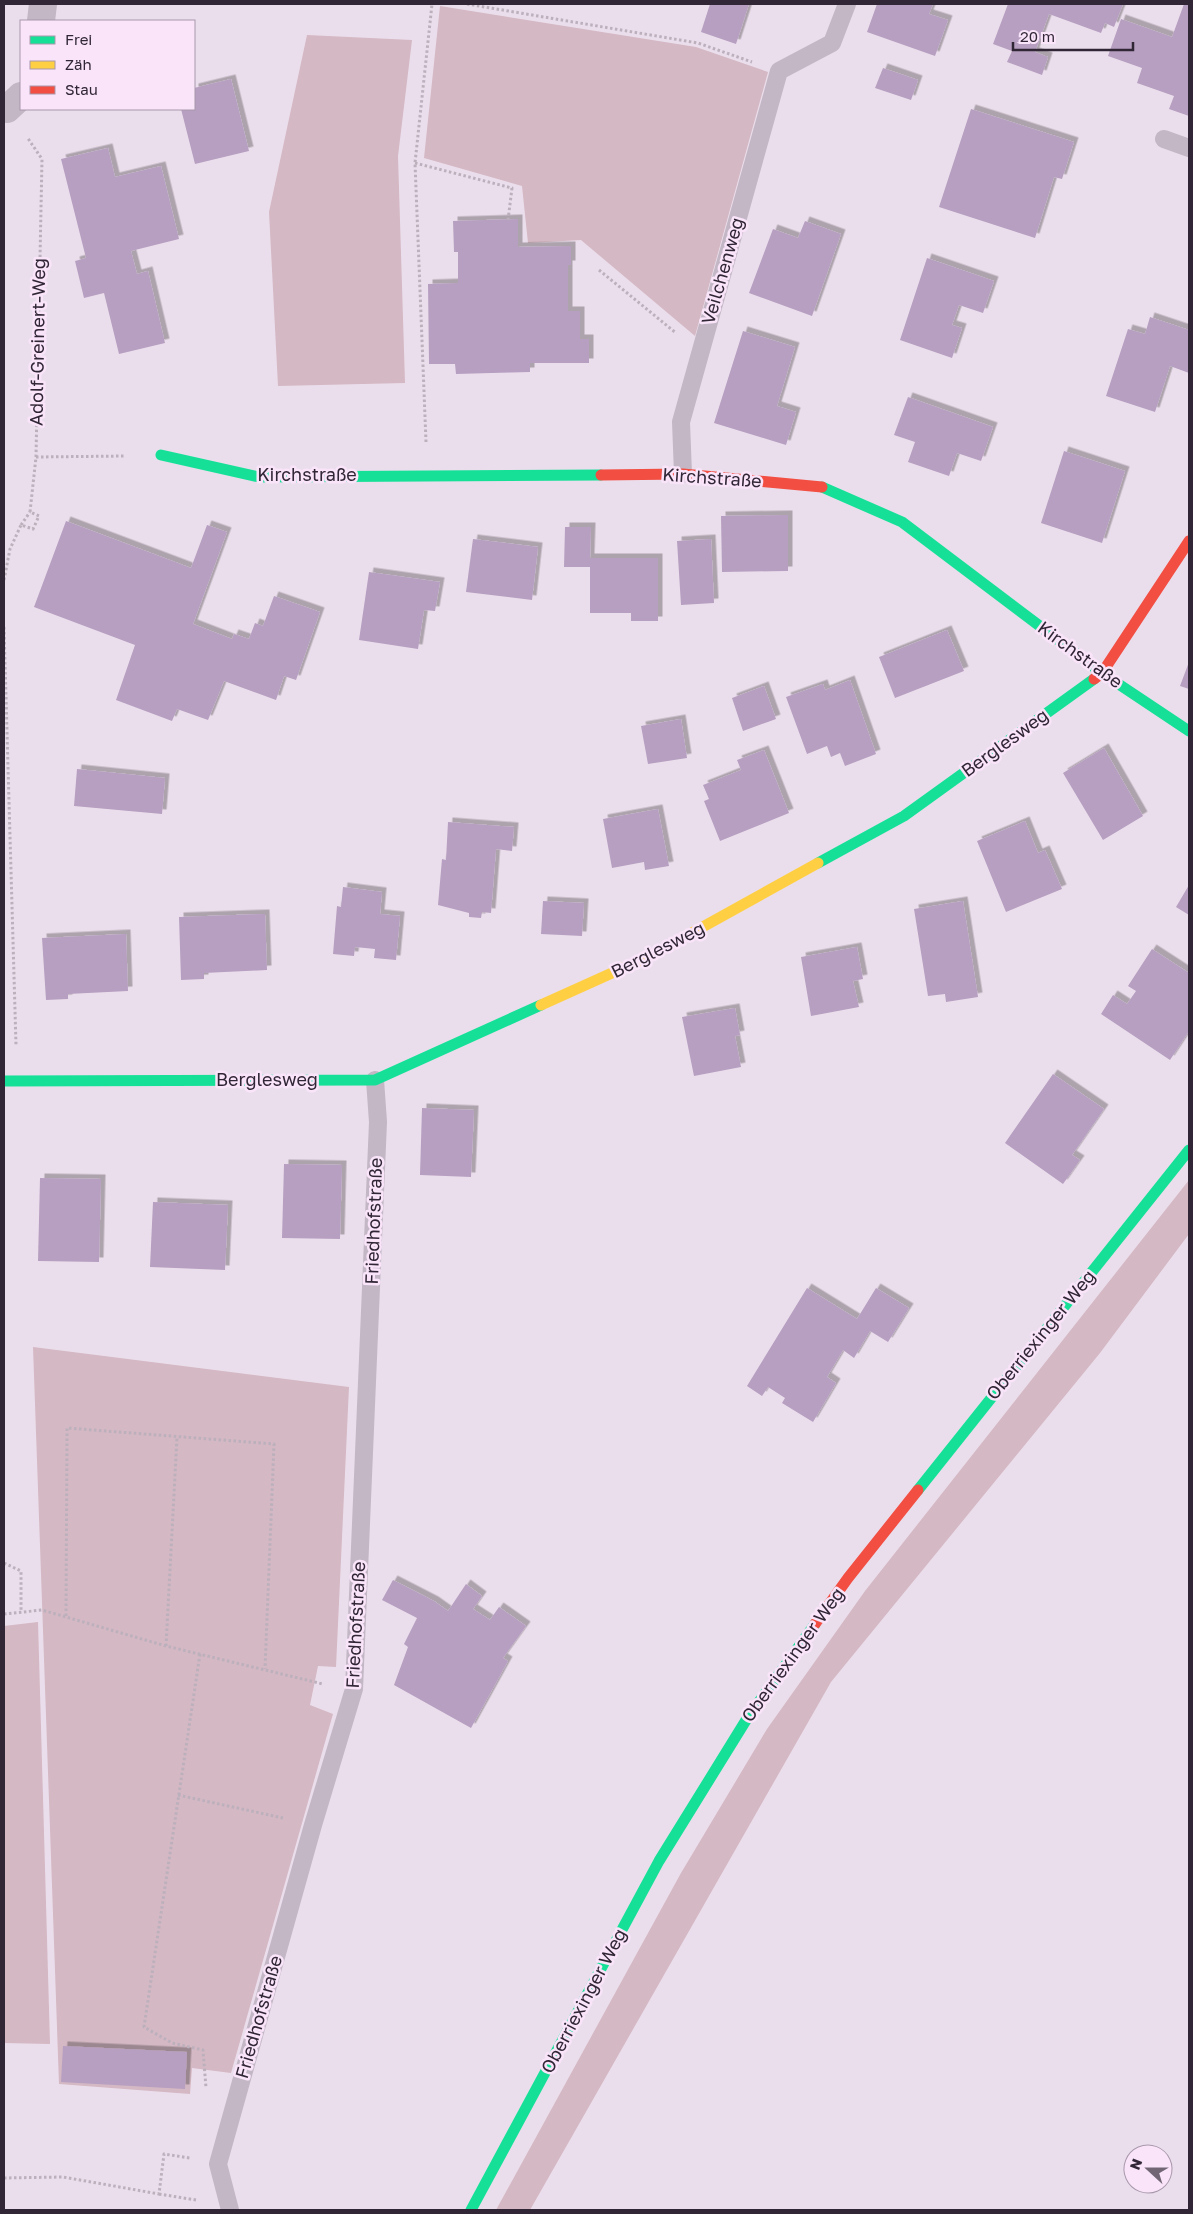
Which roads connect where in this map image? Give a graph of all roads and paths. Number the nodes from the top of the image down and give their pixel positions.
1 (42, 4) edge
2 (432, 4) edge
3 (467, 4) edge
4 (847, 4) edge
5 (41, 20) edge
6 (779, 71) junction
7 (14, 103) edge
8 (1164, 139) dead end
9 (1189, 148) edge
10 (415, 162) junction
11 (508, 220) dead end
12 (599, 270) dead end
13 (701, 349) junction
14 (161, 455) joint
15 (36, 457) junction
16 (683, 474) junction
17 (427, 475) junction
18 (30, 512) junction
19 (21, 525) junction
20 (1189, 541) edge
21 (4, 580) edge
22 (4, 627) edge
23 (1102, 673) junction
24 (1189, 731) edge
25 (375, 1080) junction
26 (4, 1081) edge
27 (18, 1081) junction
28 (1189, 1150) edge
29 (177, 1437) junction
30 (4, 1563) edge
31 (22, 1611) junction
32 (4, 1614) edge
33 (66, 1616) junction
34 (166, 1646) junction
35 (200, 1654) junction
36 (265, 1669) junction
37 (354, 1688) junction
38 (178, 1795) junction
39 (313, 1826) junction
40 (204, 2070) dead end
41 (218, 2164) junction
42 (4, 2178) edge
43 (160, 2194) junction
44 (182, 2198) dead end
45 (230, 2210) edge
46 (471, 2210) edge

1 - 5 street
2 - 10 path
3 - 6 path
4 - 6 lane
6 - 13 lane, Veilchenweg
7 - 15 path, Adolf-Greinert-Weg
8 - 9 lane
10 - 11 path
10 - 17 path
12 - 13 path
13 - 16 lane, Veilchenweg
14 - 15 path
14 - 17 street, Kirchstraße
15 - 18 path, Adolf-Greinert-Weg
16 - 17 street, Kirchstraße
16 - 23 street, Kirchstraße
18 - 19 path
18 - 19 path, Adolf-Greinert-Weg
19 - 21 path
20 - 23 street, Berglesweg
22 - 27 path
23 - 24 street, Kirchstraße
23 - 25 street, Berglesweg
25 - 27 street, Berglesweg
25 - 37 lane, Friedhofstraße
26 - 27 street, Berglesweg
28 - 46 street, Oberriexinger Weg
29 - 33 path
29 - 34 path
29 - 36 path
30 - 31 path
31 - 32 path
31 - 33 path
33 - 34 path
34 - 35 path
35 - 36 path
35 - 38 path
36 - 37 path
37 - 39 lane, Friedhofstraße
38 - 39 path
38 - 40 path
39 - 41 lane, Friedhofstraße
41 - 43 path
41 - 45 lane
42 - 43 path
43 - 44 path

